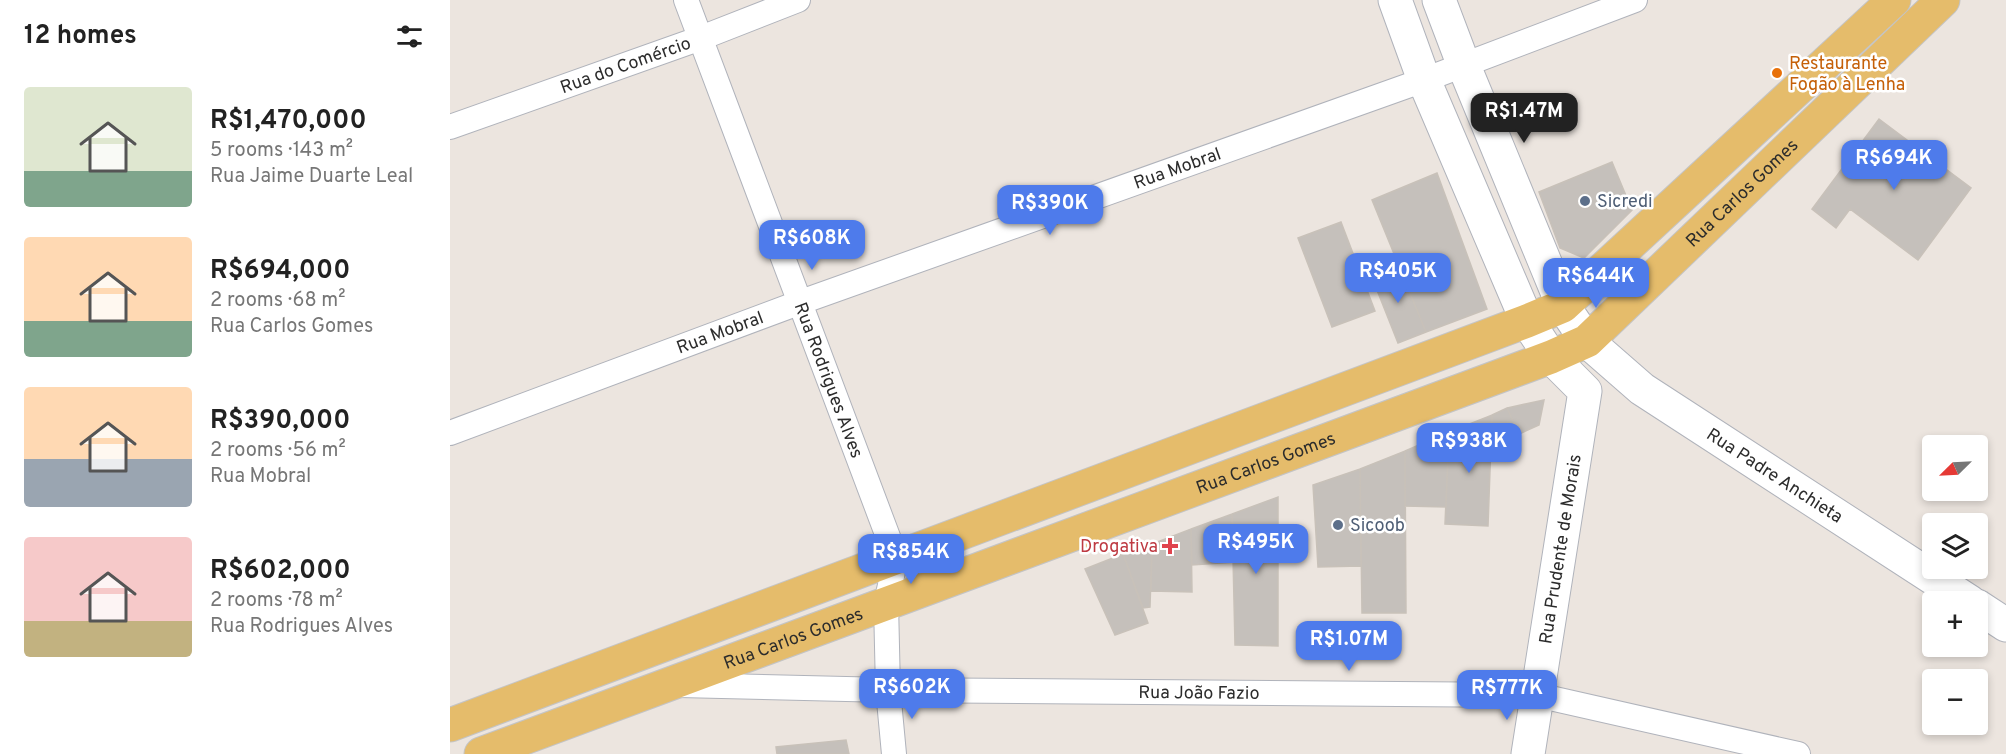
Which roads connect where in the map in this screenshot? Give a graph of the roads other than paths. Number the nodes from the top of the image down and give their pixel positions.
1 (686, 0) edge
2 (798, 0) edge
3 (1395, 0) edge
4 (1439, 0) edge
5 (1635, 0) edge
6 (1894, 0) edge
7 (1943, 0) edge
8 (700, 38) junction
9 (1464, 66) junction
10 (1424, 80) junction
11 (450, 127) edge
12 (801, 302) junction
13 (1563, 306) junction
14 (1527, 321) junction
15 (1587, 341) junction
16 (1551, 357) junction
17 (450, 433) edge
18 (896, 558) junction
19 (1953, 591) edge
20 (886, 603) junction
21 (1988, 613) edge
22 (2006, 625) edge
23 (756, 651) junction
24 (666, 685) junction
25 (758, 687) junction
26 (888, 690) junction
27 (1537, 695) junction
28 (450, 725) edge
29 (481, 754) edge
30 (894, 754) edge
31 (1528, 754) edge
32 (1798, 754) edge

1 - 8 street, Rua Rodrigues Alves
2 - 8 street, Rua do Comércio
3 - 10 street
4 - 9 street, Rua Padre Anchieta
5 - 9 street, Rua Mobral
6 - 13 main road, Rua Carlos Gomes
7 - 15 main road, Rua Carlos Gomes
8 - 11 street, Rua do Comércio
8 - 12 street, Rua Rodrigues Alves
9 - 10 street, Rua Mobral
9 - 13 street, Rua Padre Anchieta
10 - 12 street, Rua Mobral
10 - 14 street
12 - 17 street, Rua Mobral
12 - 18 street, Rua Rodrigues Alves
13 - 14 main road, Rua Carlos Gomes
13 - 15 street, Rua Padre Anchieta
14 - 16 street
14 - 18 main road, Rua Carlos Gomes
15 - 16 main road, Rua Carlos Gomes
15 - 19 street, Rua Padre Anchieta
16 - 20 main road, Rua Carlos Gomes
16 - 27 street, Rua Prudente de Morais
18 - 20 street
18 - 28 main road, Rua Carlos Gomes
20 - 23 main road, Rua Carlos Gomes
20 - 26 street
21 - 22 street
23 - 24 main road, Rua Carlos Gomes
23 - 25 street
24 - 25 street, Rua João Fazio
24 - 29 main road, Rua Carlos Gomes
25 - 26 street, Rua João Fazio
26 - 27 street, Rua João Fazio
26 - 30 street
27 - 31 street, Rua Prudente de Morais
27 - 32 street, Rua João Fazio

